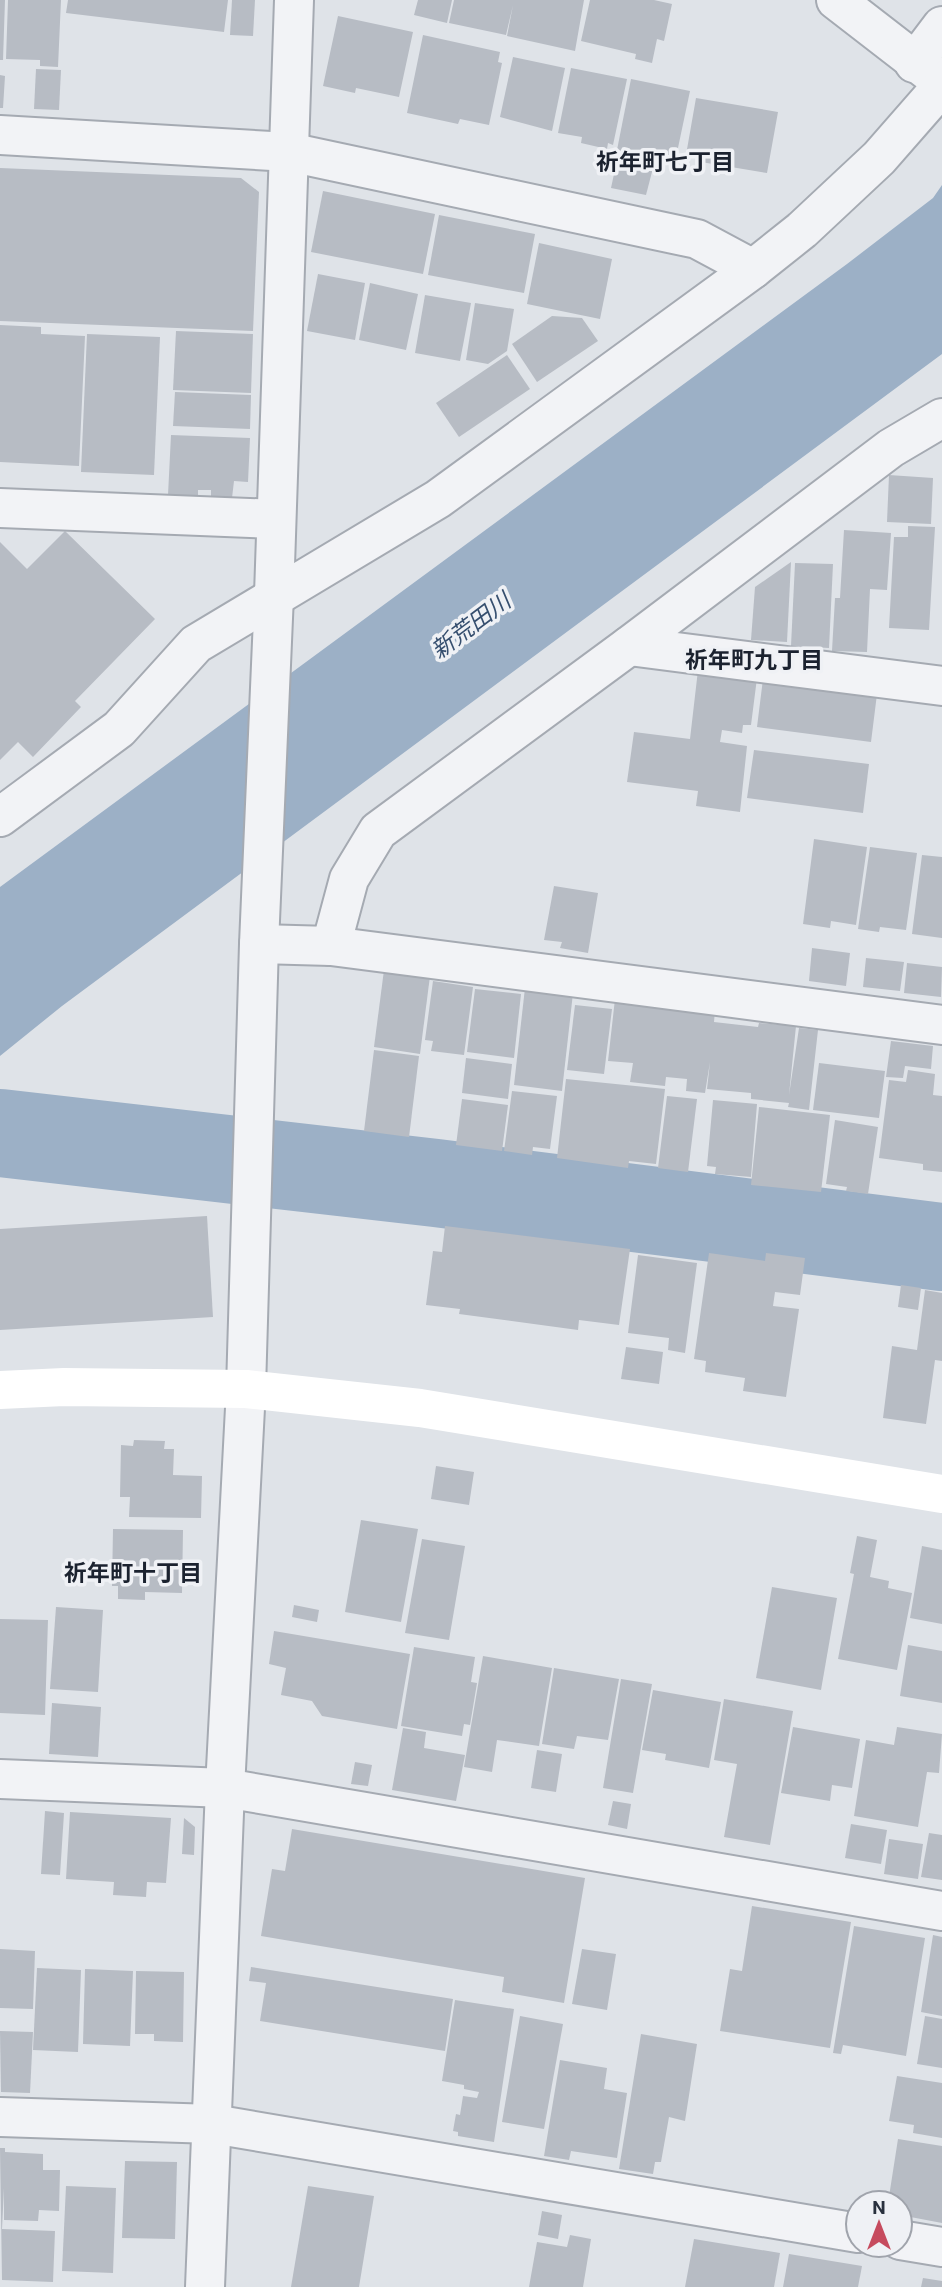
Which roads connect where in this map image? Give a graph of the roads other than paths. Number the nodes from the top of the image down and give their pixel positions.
1 (295, 0) edge
2 (836, 0) edge
3 (942, 26) edge
4 (933, 77) edge
5 (0, 135) edge
6 (289, 152) junction
7 (753, 269) junction
8 (942, 418) edge
9 (0, 508) edge
10 (276, 519) junction
11 (274, 595) junction
12 (629, 646) junction
13 (942, 686) edge
14 (0, 817) edge
15 (259, 938) junction
16 (331, 946) junction
17 (942, 1025) edge
18 (246, 1389) junction
19 (0, 1390) edge
20 (942, 1494) edge
21 (0, 1779) edge
22 (225, 1788) junction
23 (942, 1911) edge
24 (0, 2117) edge
25 (213, 2124) junction
26 (844, 2231) edge
27 (914, 2242) edge
28 (942, 2247) edge
29 (205, 2287) edge

1 - 6 street
2 - 4 street
3 - 4 street
4 - 7 street
5 - 6 street
6 - 7 street
6 - 10 street
7 - 11 street
8 - 12 street
9 - 10 street
10 - 11 street
11 - 14 street
11 - 15 street
12 - 13 street
12 - 16 street
15 - 16 street
15 - 18 street
16 - 17 street
18 - 19 street
18 - 20 street
18 - 22 street
21 - 22 street
22 - 23 street
22 - 25 street
24 - 25 street
25 - 26 street
25 - 29 street
27 - 28 street

